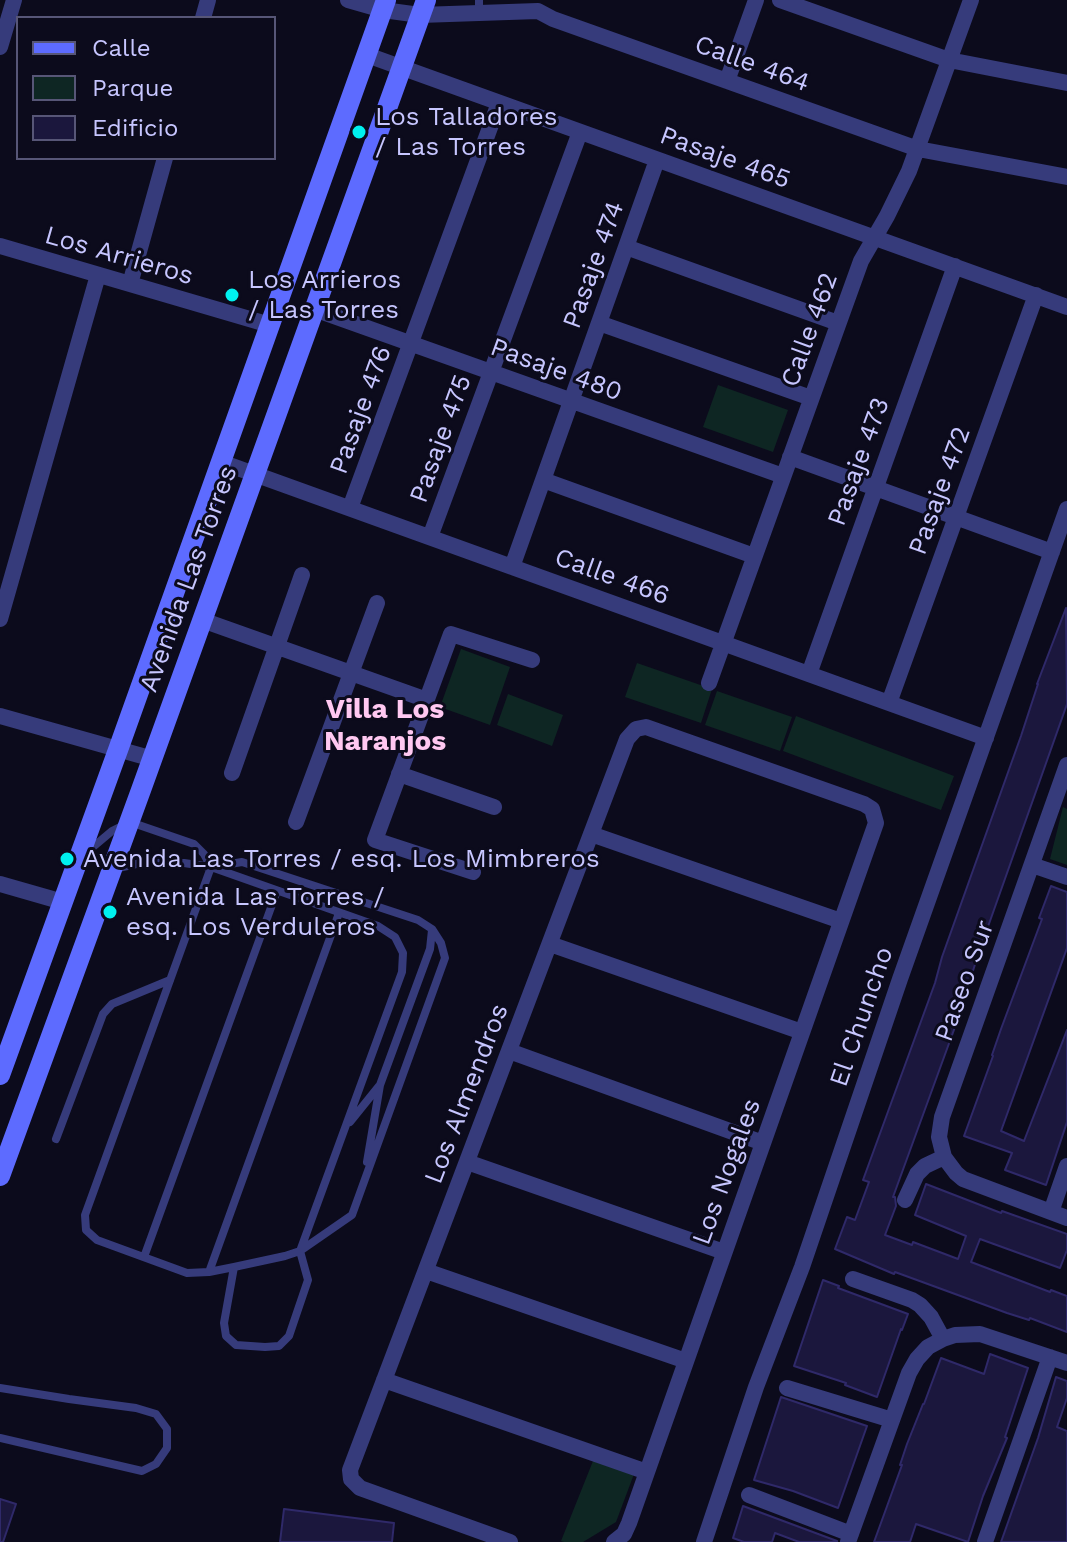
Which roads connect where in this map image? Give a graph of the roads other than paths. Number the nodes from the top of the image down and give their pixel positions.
1 (14, 0) edge
2 (348, 0) edge
3 (756, 0) edge
4 (780, 0) edge
5 (971, 0) edge
6 (384, 5) edge
7 (540, 5) edge
8 (479, 6) edge
9 (423, 7) edge
10 (0, 47) edge
11 (367, 55) junction
12 (949, 60) junction
13 (401, 68) junction
14 (727, 81) junction
15 (1067, 83) edge
16 (499, 103) junction
17 (580, 132) junction
18 (918, 149) junction
19 (164, 160) edge
20 (657, 160) junction
21 (1067, 177) edge
22 (874, 237) junction
23 (0, 246) edge
24 (626, 247) junction
25 (955, 266) junction
26 (98, 275) junction
27 (130, 284) junction
28 (1036, 295) junction
29 (1067, 307) edge
30 (314, 309) junction
31 (599, 323) junction
32 (838, 323) junction
33 (270, 325) junction
34 (411, 344) junction
35 (491, 372) junction
36 (811, 398) junction
37 (571, 401) junction
38 (790, 457) junction
39 (221, 462) junction
40 (255, 474) junction
41 (783, 476) junction
42 (543, 480) junction
43 (876, 488) junction
44 (350, 508) junction
45 (1067, 509) edge
46 (956, 517) junction
47 (430, 537) junction
48 (1052, 552) junction
49 (754, 556) junction
50 (512, 567) junction
51 (302, 575) dead end
52 (377, 603) dead end
53 (0, 619) edge
54 (202, 620) junction
55 (723, 643) junction
56 (277, 647) junction
57 (532, 660) dead end
58 (351, 673) junction
59 (809, 674) junction
60 (709, 683) dead end
61 (427, 700) junction
62 (889, 703) junction
63 (0, 716) edge
64 (636, 729) joint
65 (986, 738) junction
66 (118, 750) junction
67 (153, 759) junction
68 (1067, 765) edge
69 (232, 773) dead end
70 (399, 774) junction
71 (1063, 792) edge
72 (494, 807) dead end
73 (130, 822) junction
74 (296, 822) dead end
75 (591, 834) junction
76 (78, 861) junction
77 (1032, 865) junction
78 (211, 867) junction
79 (112, 869) junction
80 (473, 872) dead end
81 (1067, 877) edge
82 (0, 884) edge
83 (277, 891) junction
84 (63, 902) junction
85 (339, 913) junction
86 (841, 921) junction
87 (432, 929) junction
88 (550, 944) junction
89 (170, 980) junction
90 (802, 1032) junction
91 (509, 1051) junction
92 (0, 1073) edge
93 (380, 1085) junction
94 (344, 1130) junction
95 (56, 1139) dead end
96 (763, 1143) junction
97 (944, 1157) junction
98 (467, 1162) junction
99 (1067, 1166) edge
100 (0, 1176) edge
101 (364, 1182) junction
102 (905, 1200) dead end
103 (1059, 1215) edge
104 (300, 1251) junction
105 (724, 1252) junction
106 (144, 1257) junction
107 (234, 1267) junction
108 (426, 1271) junction
109 (209, 1272) junction
110 (853, 1279) dead end
111 (943, 1339) junction
112 (1050, 1357) junction
113 (686, 1361) junction
114 (1067, 1363) edge
115 (384, 1380) junction
116 (0, 1388) edge
117 (787, 1388) dead end
118 (892, 1420) junction
119 (0, 1438) edge
120 (647, 1472) junction
121 (749, 1495) dead end
122 (850, 1538) edge
123 (510, 1542) edge
124 (614, 1542) edge
125 (704, 1542) edge
126 (985, 1542) edge

1 - 10 street
2 - 6 street, Calle 464
3 - 14 street
4 - 12 street
5 - 12 street, Calle 462
6 - 9 street, Calle 464
6 - 11 main road, Avenida Las Torres
7 - 8 street, Calle 464
7 - 14 street, Calle 464
8 - 9 street, Calle 464
9 - 13 main road, Avenida Las Torres
11 - 13 street, Pasaje 465
11 - 33 main road, Avenida Las Torres
12 - 15 street
12 - 18 street, Calle 462
13 - 16 street, Pasaje 465
13 - 30 main road, Avenida Las Torres
14 - 18 street, Calle 464
16 - 17 street, Pasaje 465
16 - 34 street, Pasaje 476
17 - 20 street, Pasaje 465
17 - 35 street, Pasaje 475
18 - 21 street, Calle 464
18 - 22 street, Calle 462
19 - 27 street
20 - 22 street, Pasaje 465
20 - 24 street, Pasaje 474
22 - 25 street, Pasaje 465
22 - 32 street, Calle 462
23 - 26 street, Los Arrieros
24 - 31 street, Pasaje 474
24 - 32 street
25 - 28 street, Pasaje 465
25 - 43 street, Pasaje 473
26 - 27 street, Los Arrieros
26 - 53 street
27 - 33 street, Los Arrieros
28 - 29 street, Pasaje 465
28 - 46 street, Pasaje 472
30 - 34 street, Pasaje 480
30 - 40 main road, Avenida Las Torres
31 - 36 street
31 - 37 street, Pasaje 474
32 - 36 street, Calle 462
33 - 39 main road, Avenida Las Torres
34 - 35 street, Pasaje 480
34 - 44 street, Pasaje 476
35 - 37 street, Pasaje 480
35 - 47 street, Pasaje 475
36 - 38 street, Calle 462
37 - 41 street, Pasaje 480
37 - 42 street, Pasaje 474
38 - 41 street, Calle 462
38 - 43 street
39 - 40 street, Calle 466
39 - 66 main road, Avenida Las Torres
40 - 44 street, Calle 466
40 - 54 main road, Avenida Las Torres
41 - 49 street, Calle 462
42 - 49 street
42 - 50 street, Pasaje 474
43 - 46 street
43 - 59 street, Pasaje 473
44 - 47 street, Calle 466
45 - 48 street, El Chuncho
46 - 48 street
46 - 62 street, Pasaje 472
47 - 50 street, Calle 466
48 - 65 street, El Chuncho
49 - 55 street, Calle 462
50 - 55 street, Calle 466
51 - 56 street
52 - 58 street
54 - 56 street
54 - 67 main road, Avenida Las Torres
55 - 59 street, Calle 466
55 - 60 street, Calle 462
56 - 58 street
56 - 69 street
57 - 61 street
58 - 61 street
58 - 74 street
59 - 62 street, Calle 466
61 - 70 street
62 - 65 street, Calle 466
63 - 66 street
64 - 75 street, Los Almendros
64 - 86 street, Los Nogales
65 - 125 street, El Chuncho
66 - 67 street
66 - 76 main road, Avenida Las Torres
67 - 73 main road, Avenida Las Torres
68 - 71 street, Paseo Sur
70 - 72 street
70 - 80 street
71 - 77 street, Paseo Sur
73 - 76 lane
73 - 78 lane
73 - 79 main road, Avenida Las Torres
75 - 86 street
75 - 88 street, Los Almendros
76 - 84 main road, Avenida Las Torres
77 - 81 street
77 - 97 street, Paseo Sur
78 - 79 lane
78 - 83 lane
78 - 87 lane
78 - 89 lane
79 - 100 main road, Avenida Las Torres
82 - 84 street
83 - 85 lane
83 - 106 lane
84 - 92 main road, Avenida Las Torres
85 - 94 lane
85 - 109 lane
86 - 90 street, Los Nogales
87 - 93 lane
87 - 101 lane
88 - 90 street
88 - 91 street, Los Almendros
89 - 95 lane
89 - 106 lane
90 - 96 street, Los Nogales
91 - 96 street
91 - 98 street, Los Almendros
93 - 94 lane
93 - 101 lane
94 - 104 lane
96 - 105 street, Los Nogales
97 - 102 street
97 - 103 street
98 - 105 street
98 - 108 street, Los Almendros
99 - 103 street
101 - 104 lane
104 - 107 lane
104 - 107 lane
105 - 113 street, Los Nogales
106 - 109 lane
107 - 109 lane
108 - 113 street
108 - 115 street, Los Almendros
110 - 111 street
111 - 112 street
111 - 118 street
112 - 114 street
112 - 126 street
113 - 120 street, Los Nogales
115 - 120 street
115 - 123 street, Los Almendros
116 - 119 lane
117 - 118 street
118 - 122 street
120 - 124 street, Los Nogales
121 - 122 street

